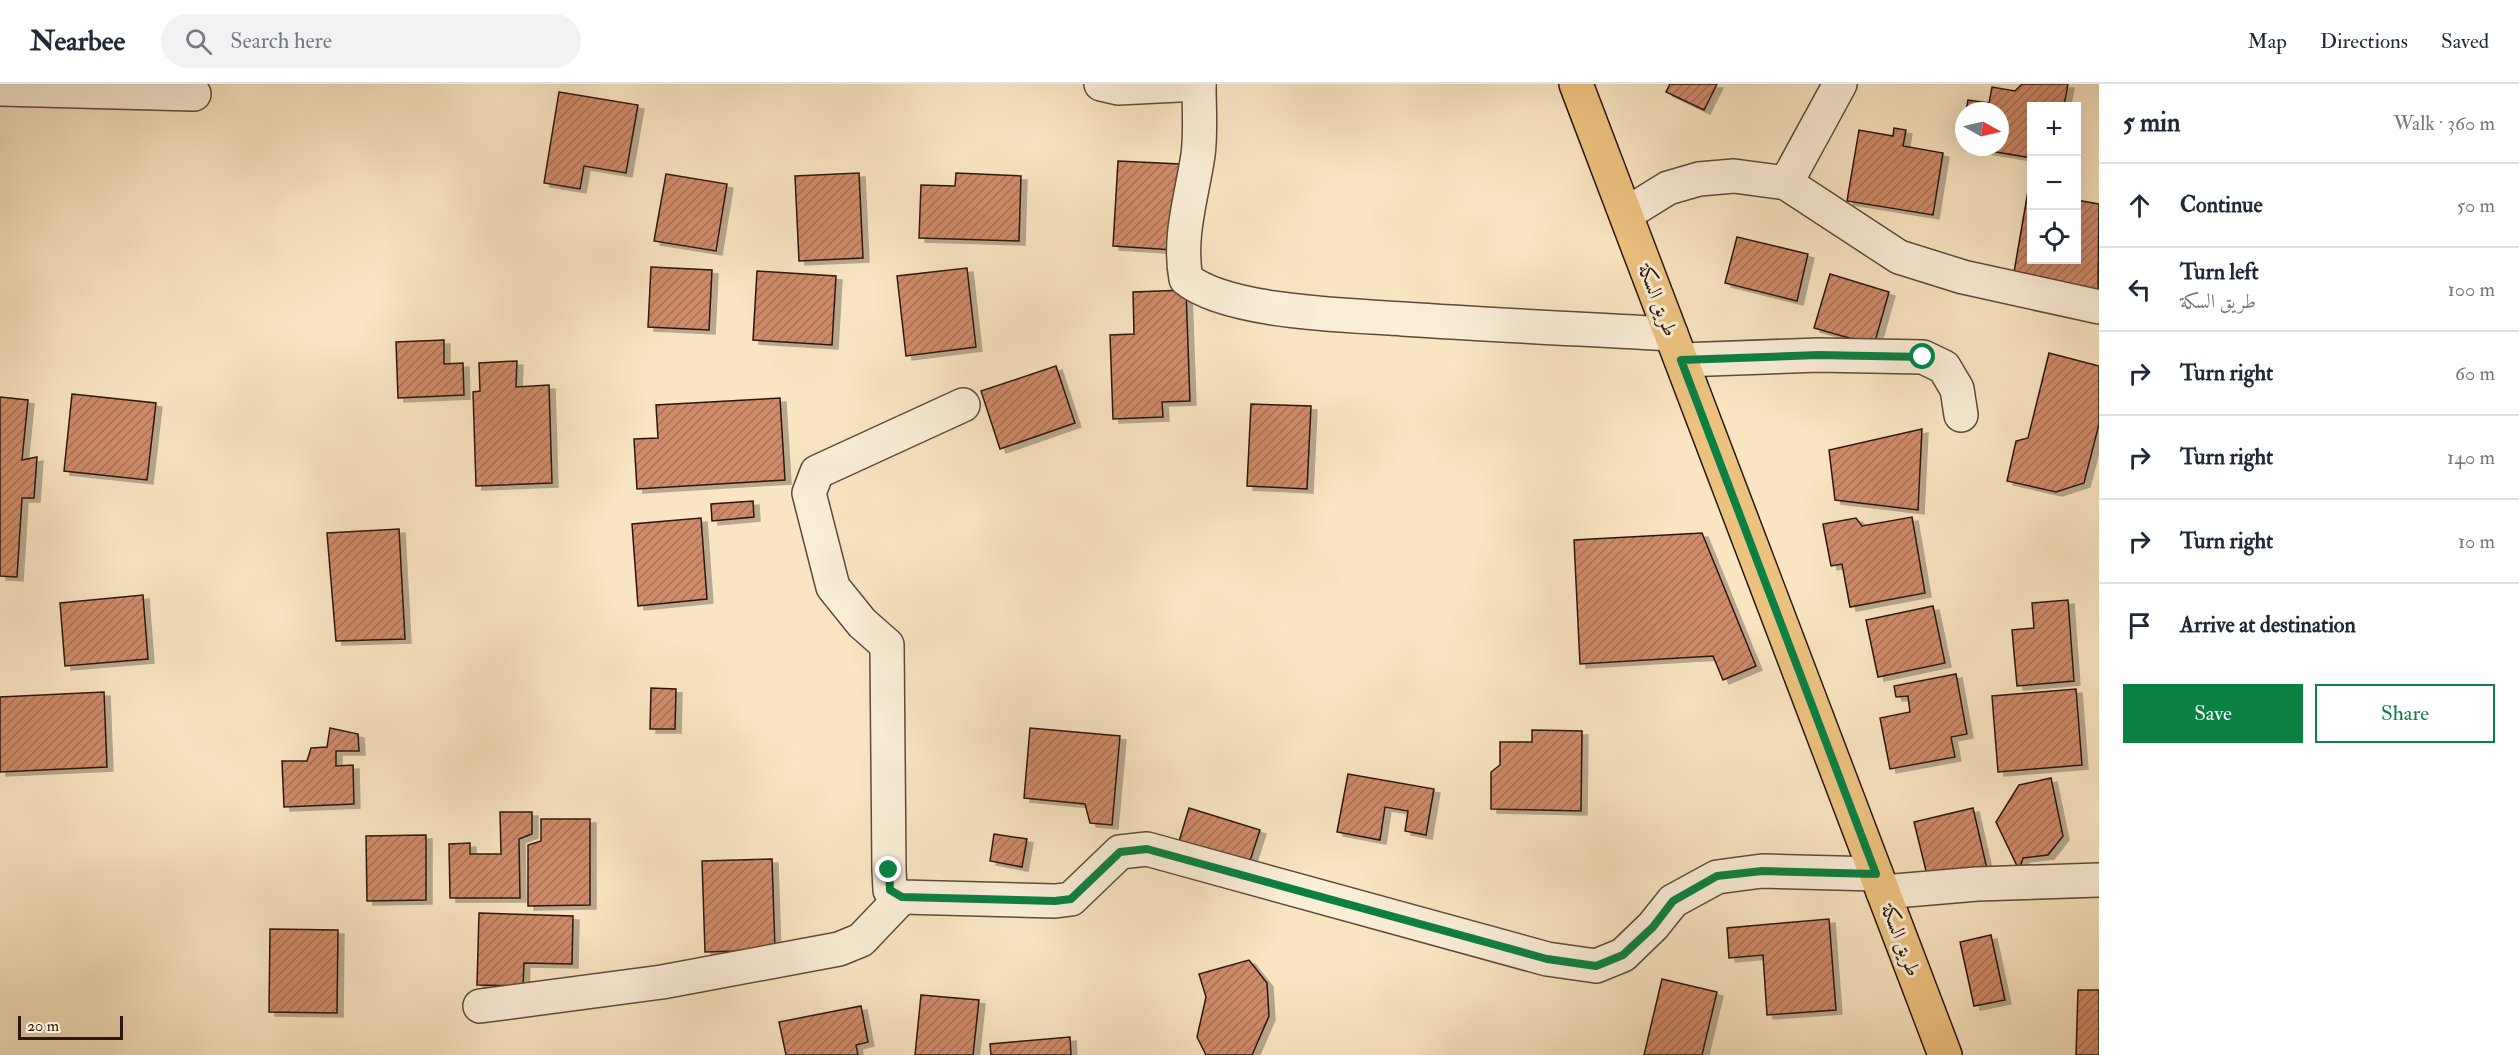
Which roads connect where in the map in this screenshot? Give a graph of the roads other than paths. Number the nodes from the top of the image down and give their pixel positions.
1 (1101, 84) edge
2 (1576, 84) edge
3 (1840, 84) edge
4 (1199, 85) edge
5 (0, 89) edge
6 (194, 94) dead end
7 (1786, 183) junction
8 (1626, 214) junction
9 (2099, 308) edge
10 (1676, 347) junction
11 (963, 405) dead end
12 (1961, 415) dead end
13 (2099, 880) edge
14 (1880, 883) junction
15 (902, 897) junction
16 (480, 1006) dead end
17 (1945, 1055) edge

1 - 4 street
2 - 8 main road, طريق السكة
3 - 7 street
4 - 10 street
5 - 6 street
7 - 8 street
7 - 9 street
8 - 10 main road, طريق السكة
10 - 12 street
10 - 14 main road, طريق السكة
11 - 15 street
13 - 14 street
14 - 15 street
14 - 17 main road, طريق السكة
15 - 16 street

